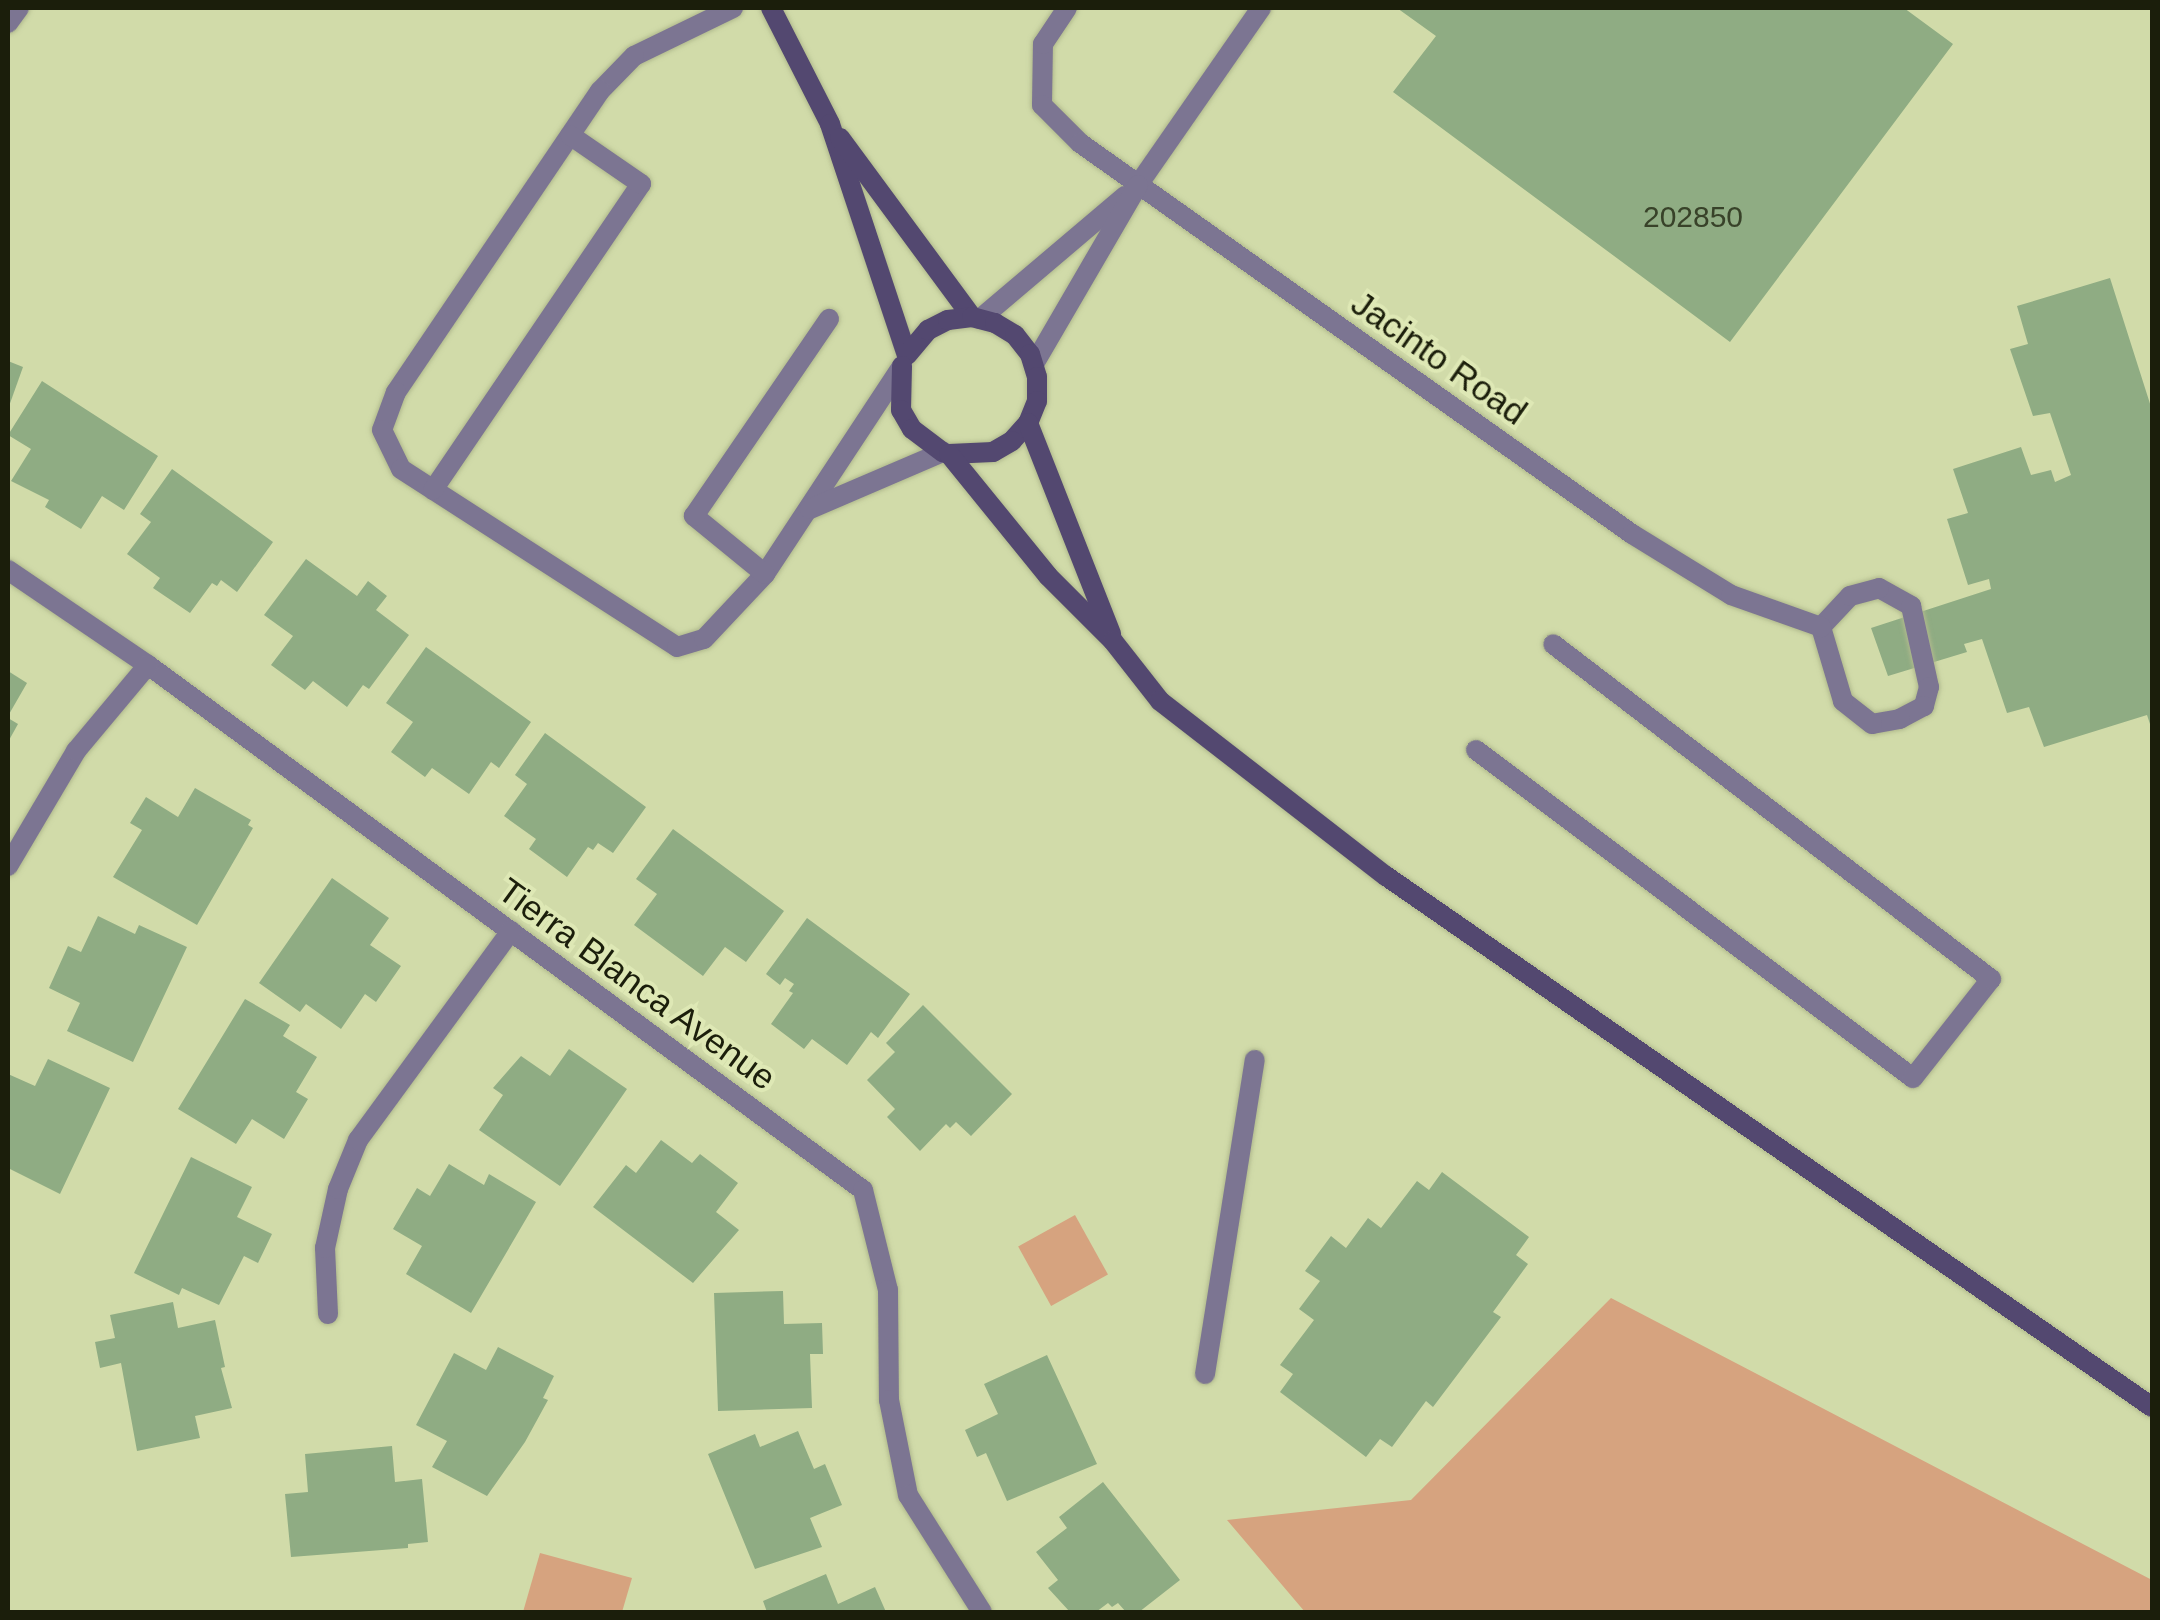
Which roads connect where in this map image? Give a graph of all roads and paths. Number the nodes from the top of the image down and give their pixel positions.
1 (19, 8) edge
2 (734, 8) edge
3 (772, 8) edge
4 (1067, 8) edge
5 (1261, 8) edge
6 (8, 23) edge
7 (830, 124) junction
8 (570, 135) junction
9 (1138, 184) junction
10 (976, 318) junction
11 (829, 319) dead end
12 (904, 360) junction
13 (1034, 364) junction
14 (1028, 424) junction
15 (946, 453) junction
16 (432, 490) junction
17 (808, 510) junction
18 (8, 570) edge
19 (765, 574) junction
20 (1821, 627) junction
21 (1114, 641) junction
22 (1553, 644) dead end
23 (148, 665) junction
24 (1476, 750) dead end
25 (8, 866) edge
26 (510, 931) junction
27 (1254, 1060) dead end
28 (328, 1314) dead end
29 (1205, 1374) dead end
30 (2152, 1406) edge
31 (982, 1612) edge

1 - 6 street
2 - 8 street
3 - 7 street
4 - 9 street, Jacinto Road
5 - 9 street
7 - 10 street
7 - 12 street
8 - 16 street
8 - 16 street
9 - 10 street
9 - 13 street
9 - 20 street, Jacinto Road
10 - 12 street
10 - 13 street
11 - 19 street
12 - 15 street
12 - 17 street
13 - 14 street
14 - 15 street
14 - 21 street
15 - 17 street
15 - 21 street
16 - 19 street
17 - 19 street
18 - 23 street, Tierra Blanca Avenue
20 - 20 street
21 - 30 street
22 - 24 street
23 - 25 street
23 - 26 street, Tierra Blanca Avenue
26 - 28 street
26 - 31 street, Tierra Blanca Avenue
27 - 29 street

